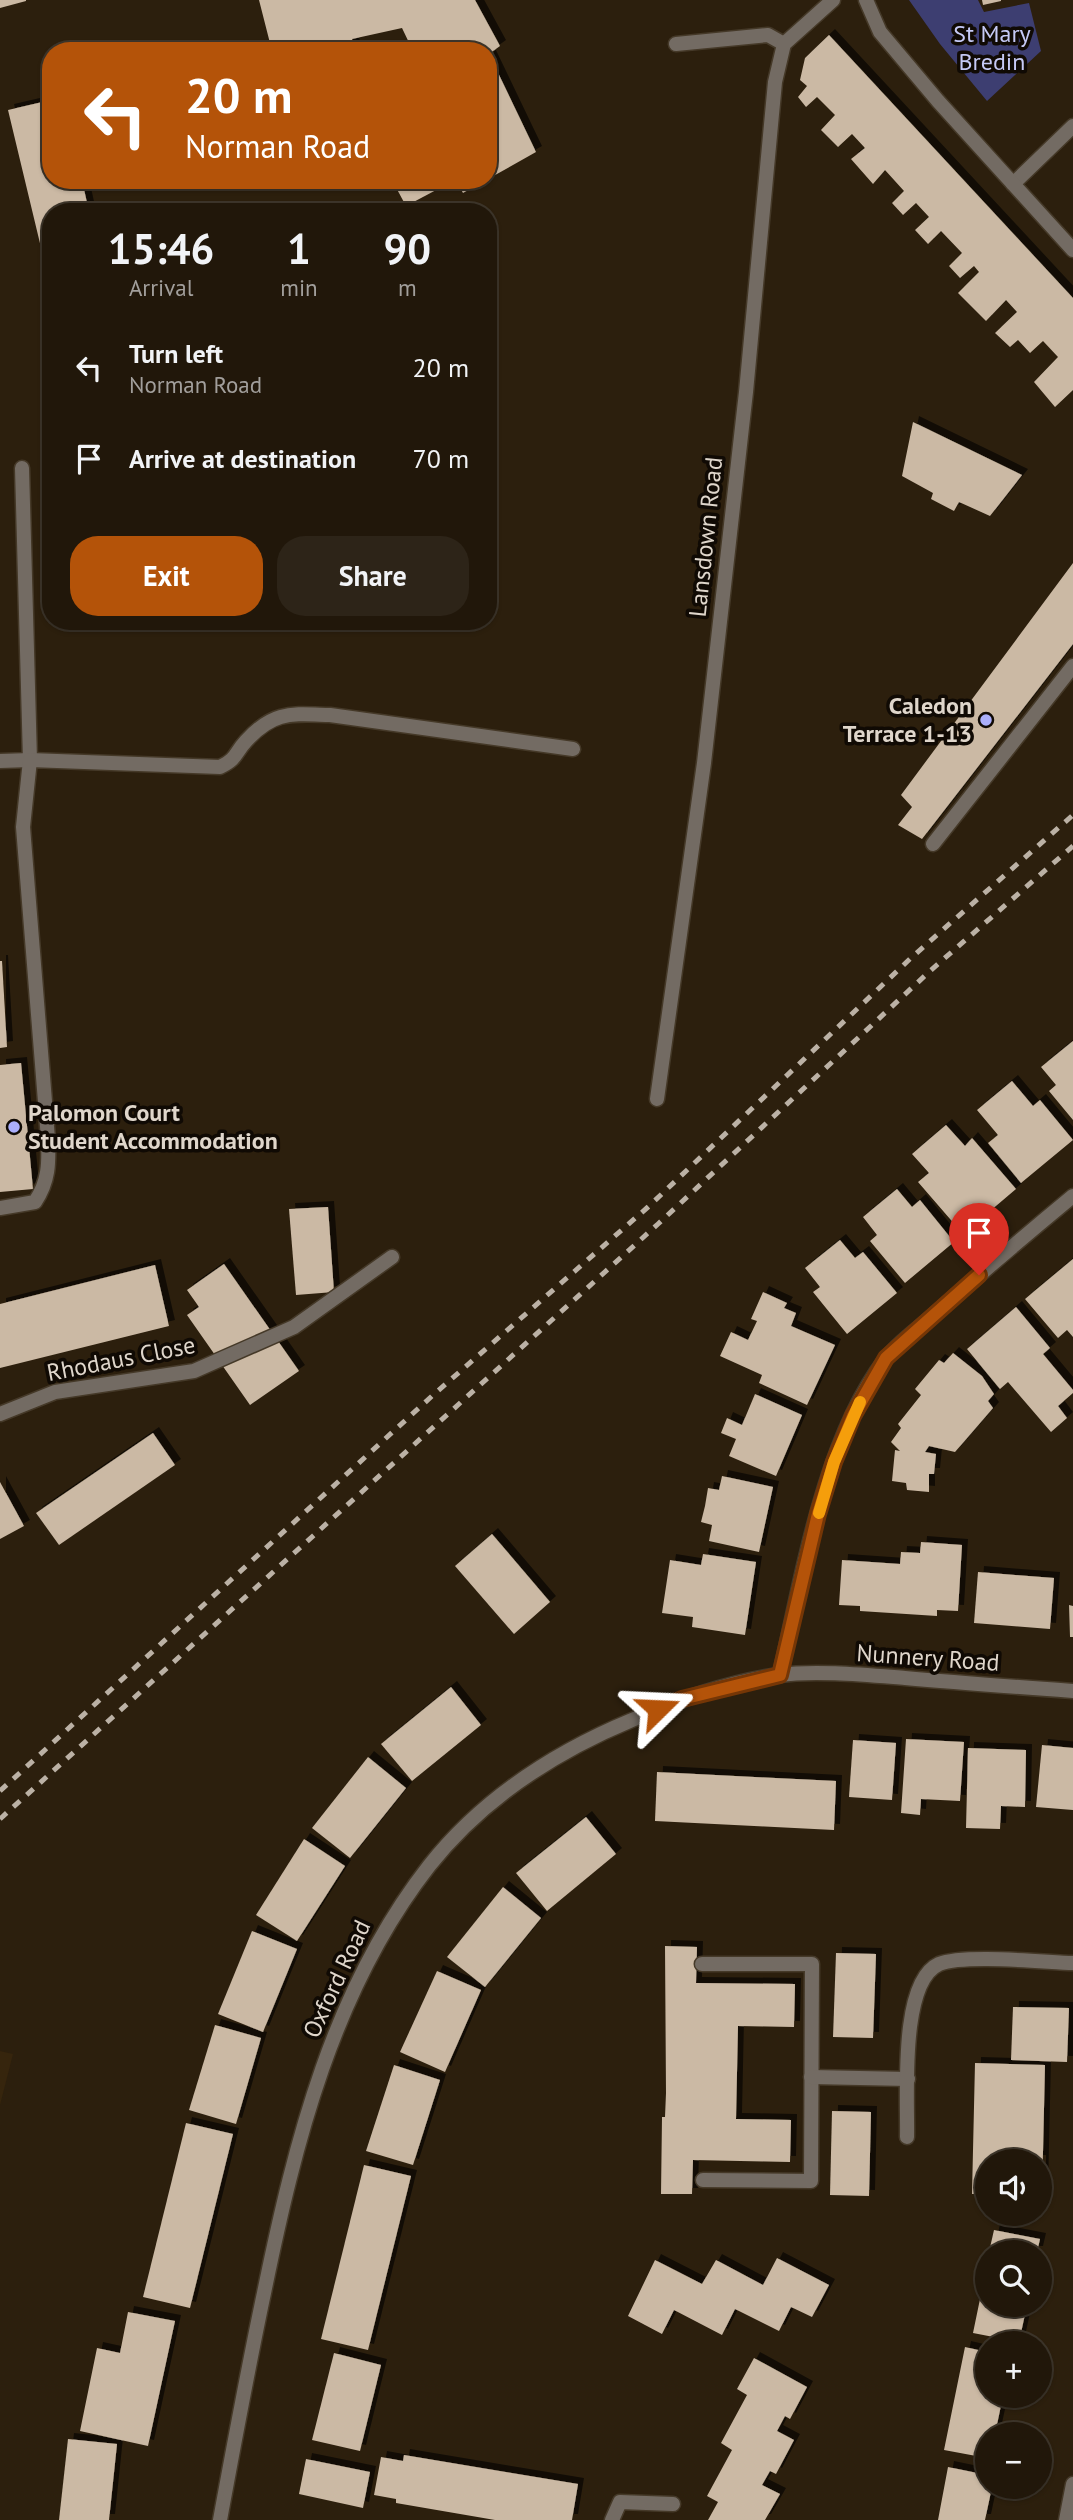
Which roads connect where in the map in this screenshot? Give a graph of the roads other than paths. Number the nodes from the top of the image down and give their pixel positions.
1 (833, 0) edge
2 (866, 0) edge
3 (677, 44) dead end
4 (784, 44) junction
5 (1073, 126) edge
6 (1013, 184) junction
7 (1073, 250) edge
8 (22, 468) dead end
9 (1073, 666) edge
10 (573, 749) dead end
11 (0, 761) edge
12 (30, 761) junction
13 (933, 844) dead end
14 (657, 1099) dead end
15 (1073, 1196) edge
16 (0, 1208) edge
17 (392, 1257) dead end
18 (0, 1414) edge
19 (780, 1675) junction
20 (1073, 1691) edge
21 (1073, 1963) edge
22 (702, 1964) dead end
23 (811, 2077) junction
24 (908, 2079) junction
25 (907, 2137) dead end
26 (703, 2180) dead end
27 (1073, 2484) edge
28 (673, 2504) dead end
29 (220, 2520) edge
30 (612, 2520) edge
31 (1066, 2520) edge

1 - 4 street
2 - 6 street
3 - 4 street
4 - 14 street, Lansdown Road
5 - 6 street
6 - 7 street
8 - 12 street
9 - 13 street
10 - 12 street
11 - 12 street
12 - 16 street
15 - 19 street
17 - 18 street, Rhodaus Close
19 - 20 street, Nunnery Road
19 - 29 street, Oxford Road
21 - 24 street
22 - 23 street
23 - 24 street
23 - 26 street
24 - 25 street
27 - 31 street
28 - 30 street

